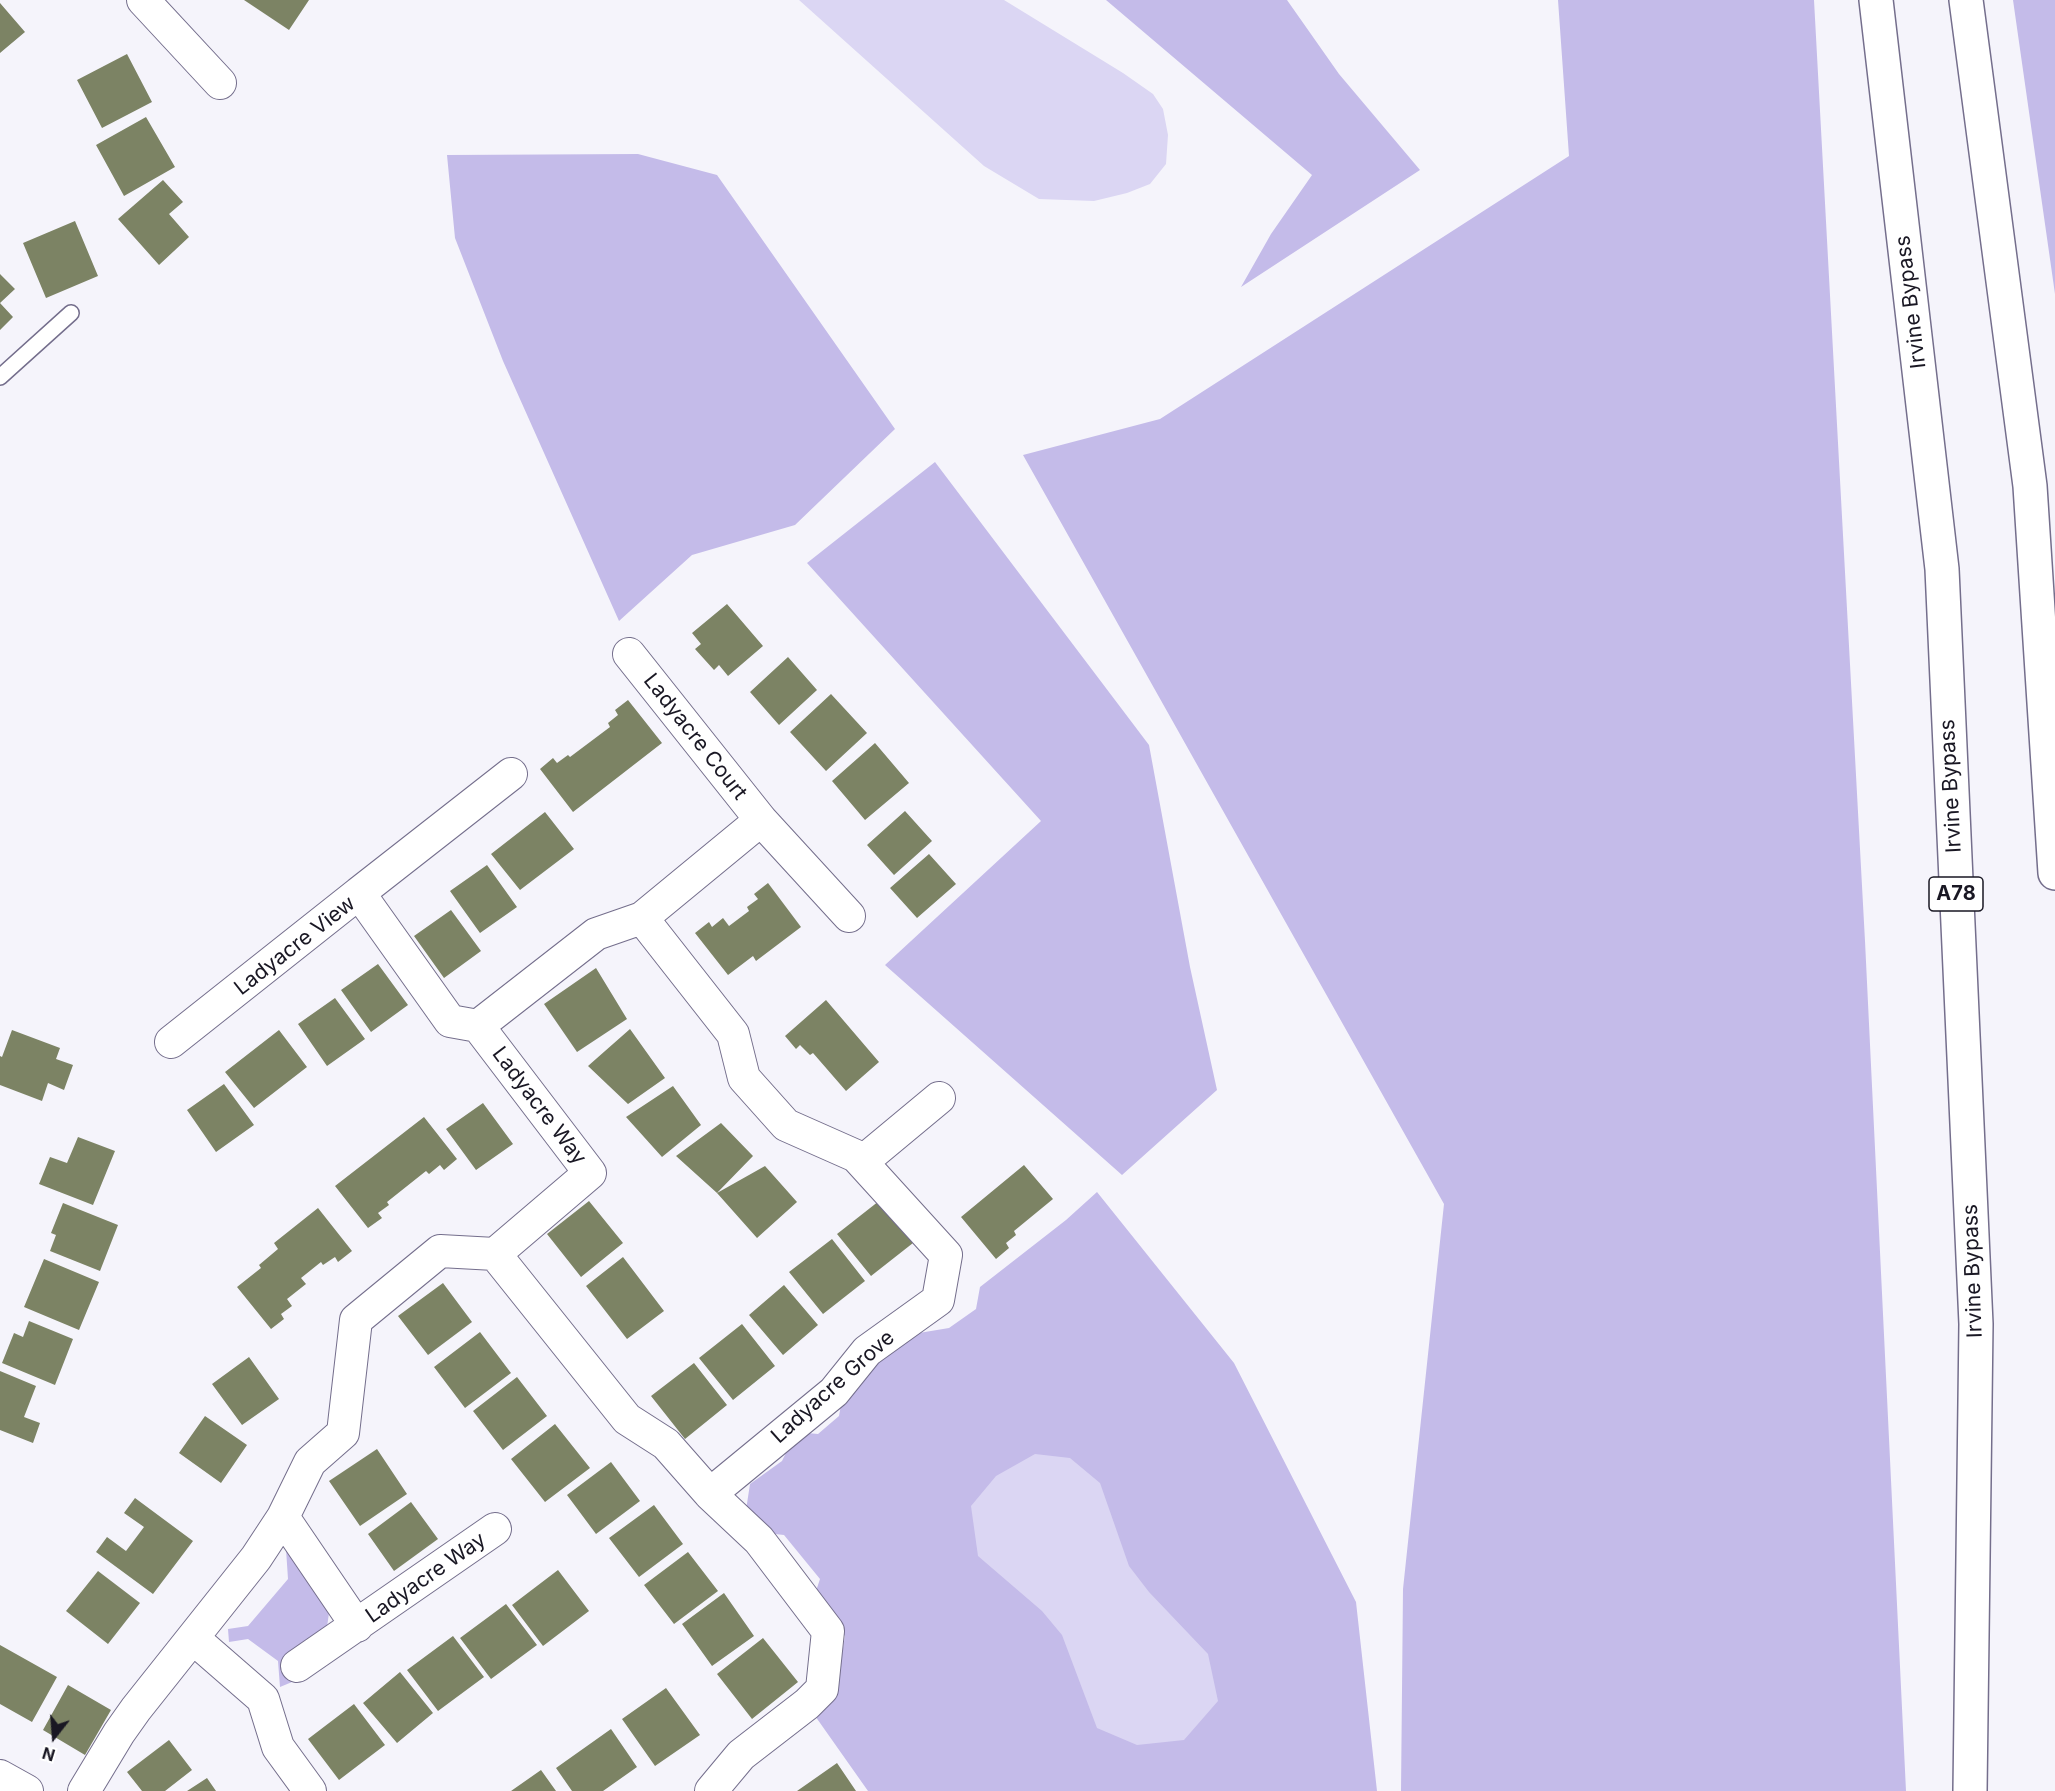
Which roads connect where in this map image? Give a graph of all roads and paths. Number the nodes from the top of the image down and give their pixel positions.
1 (143, 0) edge
2 (1876, 0) edge
3 (1966, 0) edge
4 (220, 83) dead end
5 (71, 313) dead end
6 (0, 377) edge
7 (629, 654) dead end
8 (511, 774) dead end
9 (761, 820) junction
10 (2055, 873) edge
11 (359, 893) junction
12 (849, 916) dead end
13 (642, 918) junction
14 (478, 1026) junction
15 (171, 1042) dead end
16 (939, 1098) dead end
17 (862, 1162) junction
18 (495, 1254) junction
19 (710, 1494) junction
20 (283, 1517) junction
21 (495, 1529) dead end
22 (357, 1626) junction
23 (194, 1639) junction
24 (297, 1666) dead end
25 (0, 1776) edge
26 (27, 1791) edge
27 (84, 1791) edge
28 (310, 1791) edge
29 (711, 1791) edge
30 (1970, 1791) edge

1 - 4 street
2 - 30 highway, Irvine Bypass / A78
3 - 10 highway
5 - 6 lane
7 - 9 street, Ladyacre Court
8 - 11 street
9 - 12 street, Ladyacre Court
9 - 13 street, Ladyacre Court
11 - 14 street, Ladyacre View
11 - 15 street, Ladyacre View
13 - 14 street, Ladyacre Court
13 - 17 street, Ladyacre Grove
14 - 18 street, Ladyacre Way
16 - 17 street
17 - 19 street, Ladyacre Grove
18 - 19 street
18 - 20 street
19 - 29 street
20 - 22 street, Ladyacre Way
20 - 23 street
21 - 22 street, Ladyacre Way
22 - 24 street, Ladyacre Way
23 - 27 street
23 - 28 street
25 - 26 street

